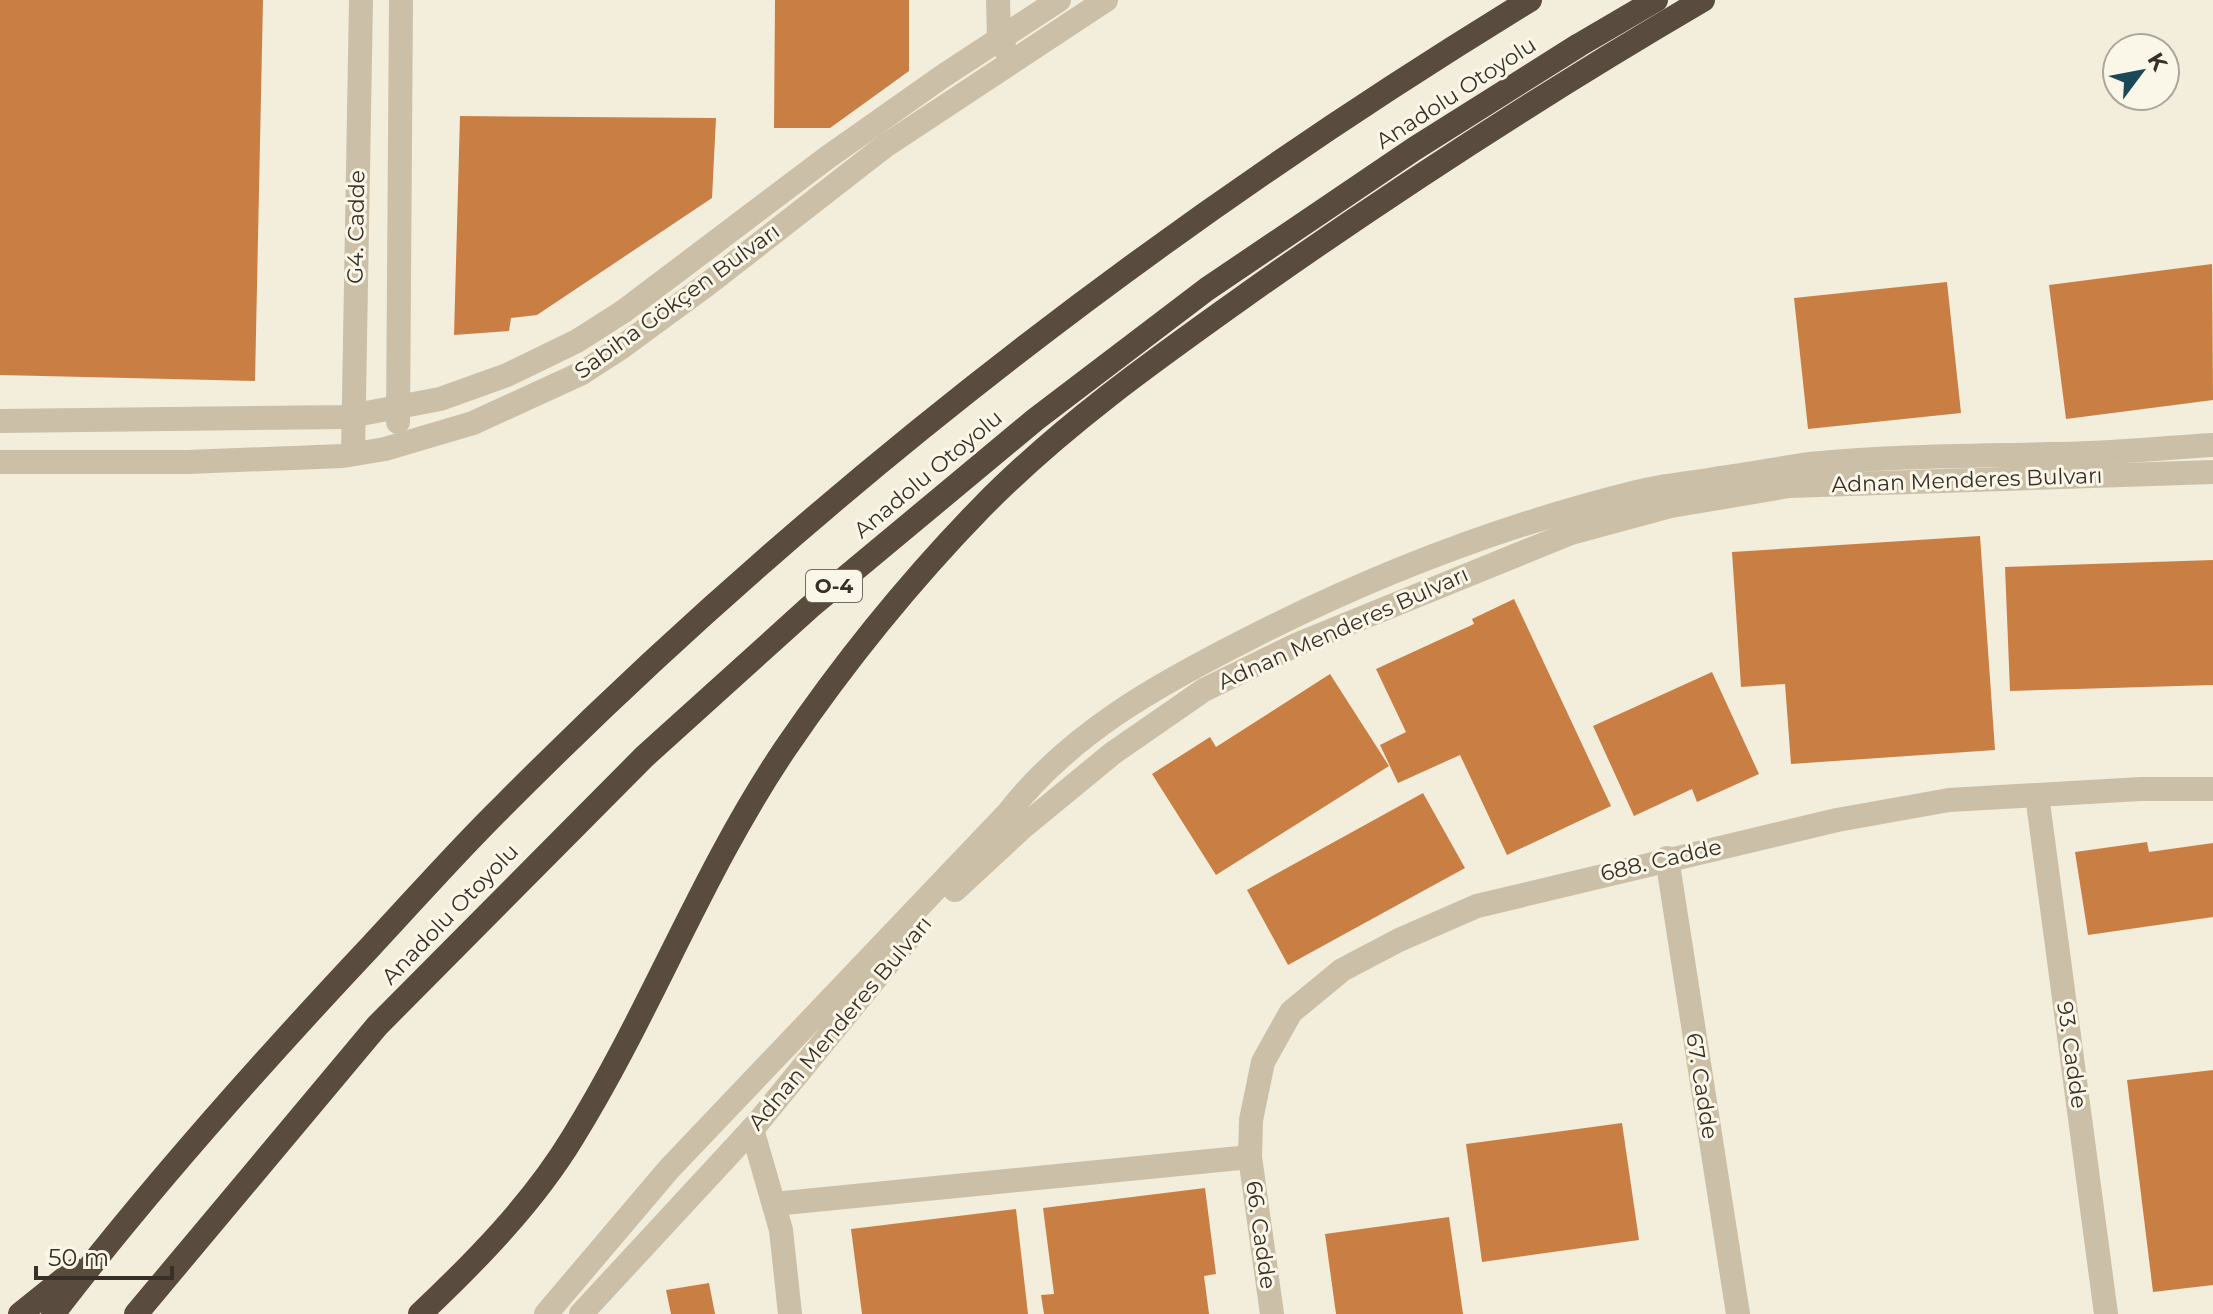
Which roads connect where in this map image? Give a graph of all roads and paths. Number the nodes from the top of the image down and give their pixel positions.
1 (361, 0) edge
2 (401, 0) edge
3 (998, 0) edge
4 (1059, 0) edge
5 (1106, 0) edge
6 (1530, 0) edge
7 (1656, 0) edge
8 (1703, 0) edge
9 (999, 39) junction
10 (1012, 61) junction
11 (397, 408) junction
12 (352, 416) junction
13 (0, 421) edge
14 (398, 445) junction
15 (2213, 445) edge
16 (353, 454) junction
17 (0, 462) edge
18 (2213, 472) edge
19 (2213, 789) edge
20 (2037, 795) junction
21 (1667, 858) junction
22 (752, 1129) junction
23 (1250, 1157) junction
24 (774, 1204) junction
25 (103, 1249) junction
26 (20, 1314) edge
27 (53, 1314) edge
28 (136, 1314) edge
29 (420, 1314) edge
30 (546, 1314) edge
31 (581, 1314) edge
32 (790, 1314) edge
33 (1272, 1314) edge
34 (1738, 1314) edge
35 (2106, 1314) edge

1 - 12 street, G4. Cadde
2 - 11 street, G4. Cadde
3 - 9 street
4 - 9 street, Sabiha Gökçen Bulvarı
5 - 10 street, Sabiha Gökçen Bulvarı
6 - 25 highway, Anadolu Otoyolu
7 - 28 highway, Anadolu Otoyolu / O-4
8 - 29 highway
9 - 10 street
9 - 11 street, Sabiha Gökçen Bulvarı
10 - 14 street, Sabiha Gökçen Bulvarı
11 - 12 street, Sabiha Gökçen Bulvarı
11 - 14 street, G4. Cadde
12 - 13 street, Sabiha Gökçen Bulvarı
12 - 16 street, G4. Cadde
14 - 16 street, Sabiha Gökçen Bulvarı
15 - 30 street
16 - 17 street, Sabiha Gökçen Bulvarı
18 - 22 street, Adnan Menderes Bulvarı
19 - 20 street, 688. Cadde
20 - 21 street, 688. Cadde
20 - 35 street, 93. Cadde
21 - 23 street, 688. Cadde
21 - 34 street, 67. Cadde
22 - 24 street
22 - 31 street, Adnan Menderes Bulvarı
23 - 24 street
23 - 33 street, 66. Cadde
24 - 32 street
25 - 26 highway
25 - 27 highway, Anadolu Otoyolu

